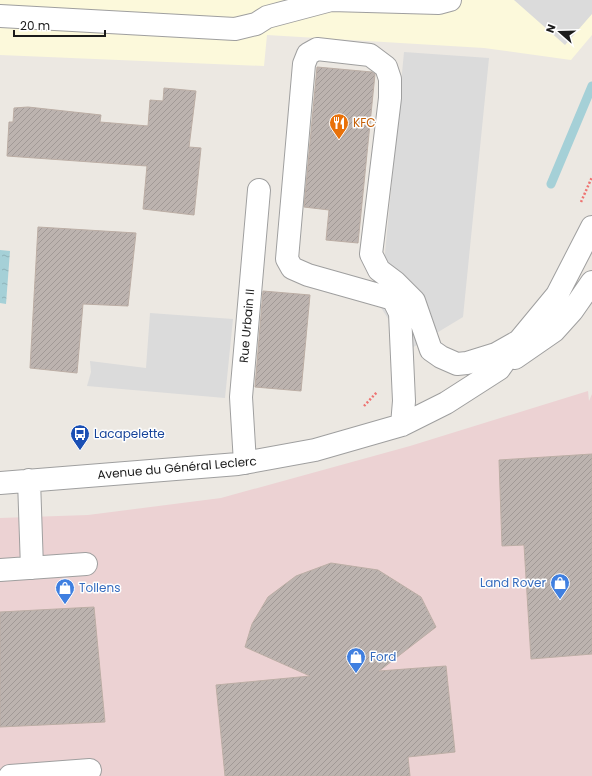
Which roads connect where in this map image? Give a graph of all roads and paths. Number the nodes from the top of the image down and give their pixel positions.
1 (450, 0) edge
2 (0, 16) edge
3 (592, 177) edge
4 (259, 190) dead end
5 (580, 204) dead end
6 (592, 227) edge
7 (592, 282) edge
8 (407, 307) junction
9 (519, 341) junction
10 (499, 369) junction
11 (403, 376) junction
12 (361, 409) dead end
13 (402, 425) junction
14 (245, 463) junction
15 (29, 480) junction
16 (0, 483) edge
17 (86, 564) dead end
18 (32, 568) junction
19 (0, 570) edge
20 (90, 770) dead end
21 (10, 776) edge

1 - 2 street
3 - 5 path
4 - 14 street, Rue Urbain II
6 - 9 street, Avenue du Général Leclerc
7 - 10 street
8 - 8 street
8 - 9 street
8 - 11 street
9 - 10 street, Avenue du Général Leclerc
10 - 13 street, Avenue du Général Leclerc
11 - 12 path
11 - 13 street
13 - 14 street, Avenue du Général Leclerc
14 - 15 street, Avenue du Général Leclerc
15 - 16 street, Avenue du Général Leclerc
15 - 18 street
17 - 18 street
18 - 19 street
20 - 21 street

